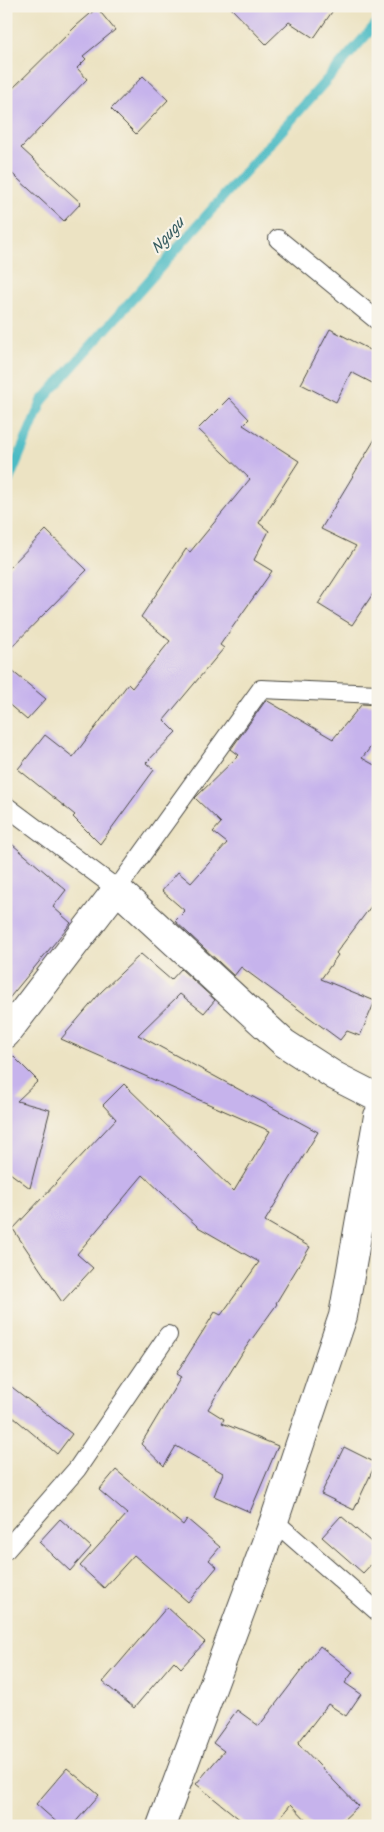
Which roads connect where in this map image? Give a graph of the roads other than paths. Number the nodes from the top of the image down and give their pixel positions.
1 (278, 239) dead end
2 (378, 321) edge
3 (378, 694) edge
4 (6, 806) edge
5 (117, 889) junction
6 (6, 1034) edge
7 (378, 1098) edge
8 (378, 1116) edge
9 (168, 1335) dead end
10 (274, 1521) junction
11 (6, 1550) edge
12 (378, 1612) edge
13 (161, 1826) edge

1 - 2 lane
3 - 5 lane
4 - 5 lane
5 - 6 street
5 - 7 street
8 - 10 street
9 - 11 lane
10 - 12 lane
10 - 13 street

